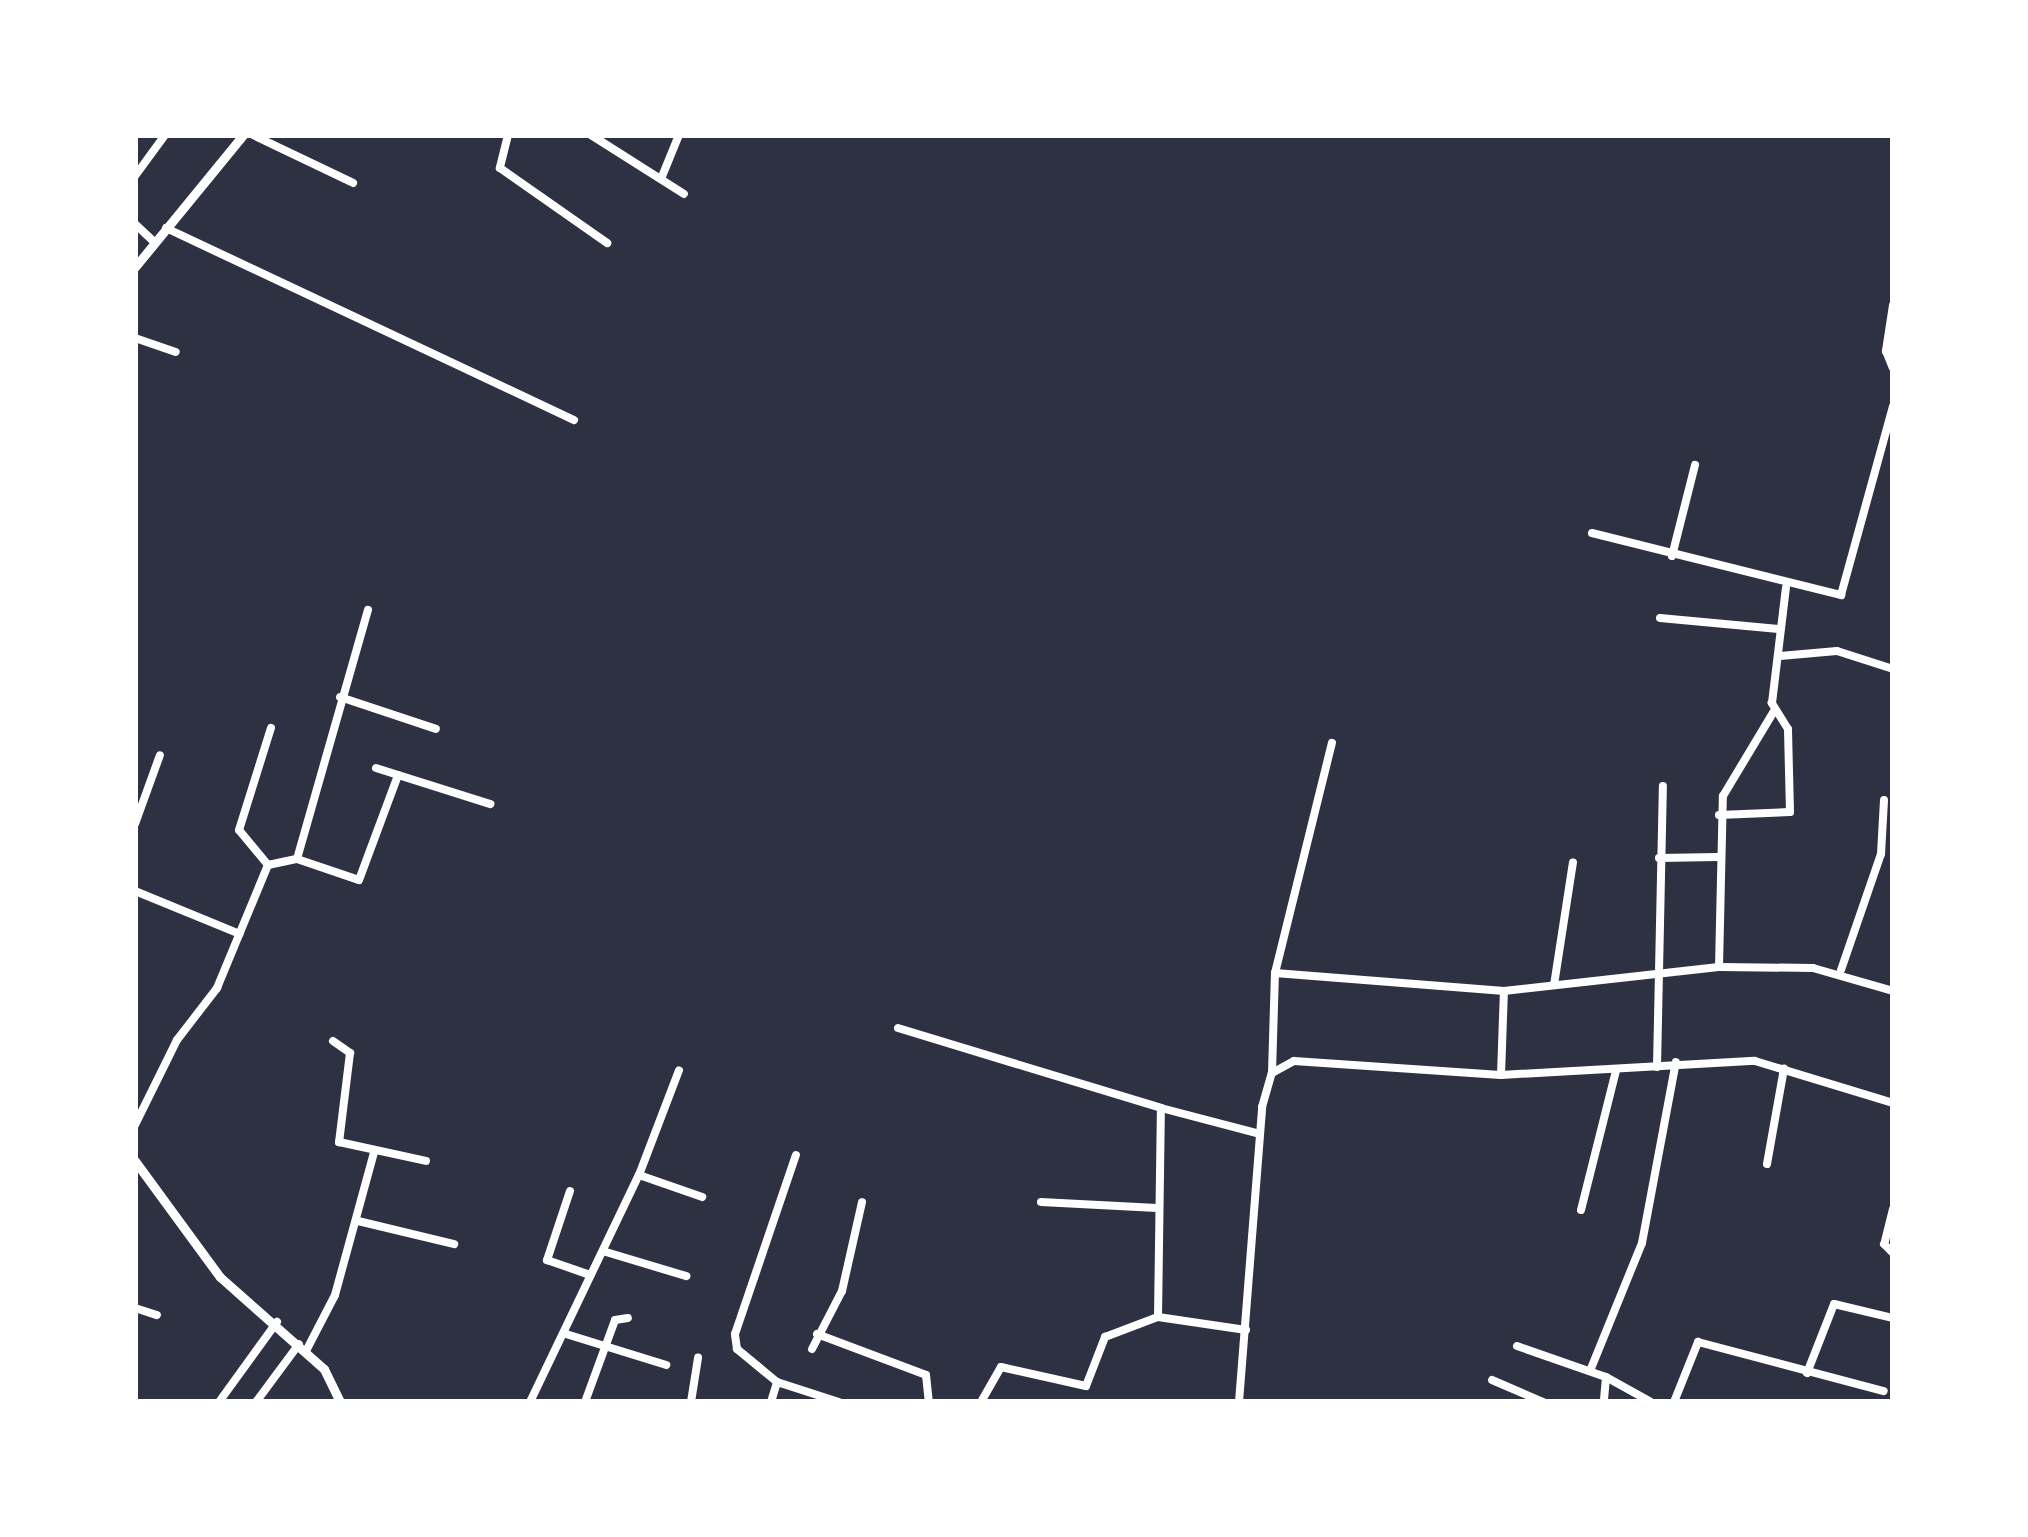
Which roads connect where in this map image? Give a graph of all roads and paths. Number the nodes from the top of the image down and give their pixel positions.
1 (165, 135) edge
2 (243, 135) edge
3 (253, 135) edge
4 (508, 135) edge
5 (591, 135) edge
6 (679, 135) edge
7 (135, 176) edge
8 (661, 179) junction
9 (353, 184) dead end
10 (684, 194) dead end
11 (135, 224) edge
12 (166, 228) junction
13 (154, 242) junction
14 (607, 243) dead end
15 (135, 267) edge
16 (1893, 305) edge
17 (135, 338) edge
18 (176, 352) dead end
19 (1893, 368) edge
20 (1893, 406) edge
21 (574, 420) dead end
22 (1695, 465) dead end
23 (1592, 533) dead end
24 (1672, 556) junction
25 (1786, 588) junction
26 (368, 610) dead end
27 (1660, 618) dead end
28 (1778, 629) junction
29 (1780, 656) junction
30 (1893, 669) edge
31 (340, 698) junction
32 (1774, 711) junction
33 (271, 728) dead end
34 (436, 729) dead end
35 (1332, 743) dead end
36 (160, 755) dead end
37 (376, 768) dead end
38 (398, 775) junction
39 (1663, 786) dead end
40 (1884, 800) dead end
41 (490, 804) dead end
42 (1719, 815) junction
43 (135, 824) edge
44 (1718, 857) junction
45 (1660, 858) junction
46 (296, 859) junction
47 (1574, 862) dead end
48 (268, 865) junction
49 (135, 892) edge
50 (240, 934) junction
51 (1718, 967) junction
52 (1841, 970) junction
53 (1275, 973) junction
54 (1654, 977) junction
55 (1554, 985) junction
56 (1504, 991) junction
57 (1893, 991) edge
58 (898, 1028) dead end
59 (333, 1041) dead end
60 (1676, 1062) junction
61 (1657, 1067) junction
62 (1784, 1069) junction
63 (678, 1070) dead end
64 (1272, 1072) junction
65 (1616, 1072) junction
66 (1501, 1075) junction
67 (1893, 1103) edge
68 (1160, 1108) junction
69 (135, 1125) edge
70 (1260, 1134) junction
71 (374, 1152) junction
72 (796, 1154) dead end
73 (135, 1161) edge
74 (426, 1161) dead end
75 (1767, 1164) dead end
76 (639, 1175) junction
77 (570, 1190) dead end
78 (702, 1197) dead end
79 (862, 1202) dead end
80 (1041, 1202) dead end
81 (1157, 1208) junction
82 (1893, 1209) edge
83 (1581, 1210) dead end
84 (358, 1221) junction
85 (454, 1244) dead end
86 (606, 1252) junction
87 (1893, 1253) edge
88 (590, 1276) junction
89 (686, 1276) dead end
90 (135, 1308) edge
91 (157, 1315) dead end
92 (1158, 1317) junction
93 (628, 1318) dead end
94 (1893, 1318) edge
95 (277, 1322) junction
96 (1246, 1330) junction
97 (566, 1334) junction
98 (817, 1334) junction
99 (1517, 1346) dead end
100 (302, 1348) junction
101 (812, 1349) dead end
102 (605, 1350) junction
103 (698, 1358) dead end
104 (666, 1365) dead end
105 (1590, 1371) junction
106 (1807, 1373) junction
107 (1606, 1377) junction
108 (1492, 1380) dead end
109 (777, 1382) junction
110 (814, 1389) junction
111 (1884, 1391) dead end
112 (219, 1402) edge
113 (256, 1402) edge
114 (340, 1402) edge
115 (530, 1402) edge
116 (584, 1402) edge
117 (691, 1402) edge
118 (771, 1402) edge
119 (813, 1402) edge
120 (839, 1402) edge
121 (929, 1402) edge
122 (982, 1402) edge
123 (1238, 1402) edge
124 (1543, 1402) edge
125 (1604, 1402) edge
126 (1651, 1402) edge
127 (1674, 1402) edge

1 - 7 street
2 - 12 street
3 - 9 street
4 - 14 street
5 - 8 street
6 - 8 street
8 - 10 street
11 - 13 street
12 - 13 street
12 - 21 street
13 - 15 street
16 - 19 street
17 - 18 street
20 - 25 street
22 - 24 street
23 - 24 street
24 - 25 street
25 - 28 street
26 - 31 street
27 - 28 street
28 - 29 street
29 - 30 street
29 - 32 street
31 - 34 street
31 - 46 street
32 - 42 street
32 - 42 street
33 - 48 street
35 - 53 street
36 - 43 street
37 - 38 street
38 - 41 street
38 - 46 street
39 - 45 street
40 - 52 street
42 - 44 street
44 - 45 street
44 - 51 street
45 - 54 street
46 - 48 street
47 - 55 street
48 - 50 street
49 - 50 street
50 - 69 street
51 - 52 street
51 - 54 street
52 - 57 street
53 - 56 street
53 - 64 street
54 - 55 street
54 - 61 street
55 - 56 street
56 - 66 street
58 - 68 street
59 - 71 street
60 - 61 street
60 - 62 street
60 - 105 street
61 - 65 street
62 - 67 street
62 - 75 street
63 - 76 street
64 - 66 street
64 - 70 street
65 - 66 street
65 - 83 street
68 - 70 street
68 - 81 street
70 - 96 street
71 - 74 street
71 - 84 street
72 - 109 street
73 - 95 street
76 - 78 street
76 - 86 street
77 - 88 street
79 - 98 street
80 - 81 street
81 - 92 street
82 - 87 street
84 - 85 street
84 - 100 street
86 - 88 street
86 - 89 street
88 - 97 street
90 - 91 street
92 - 96 street
92 - 122 street
93 - 102 street
94 - 106 street
95 - 100 street
95 - 112 street
96 - 123 street
97 - 102 street
97 - 115 street
98 - 101 street
98 - 121 street
99 - 105 street
100 - 113 street
100 - 114 street
102 - 104 street
102 - 116 street
103 - 117 street
105 - 107 street
106 - 111 street
106 - 127 street
107 - 125 street
107 - 126 street
108 - 124 street
109 - 110 street
109 - 118 street
110 - 119 street
110 - 120 street

